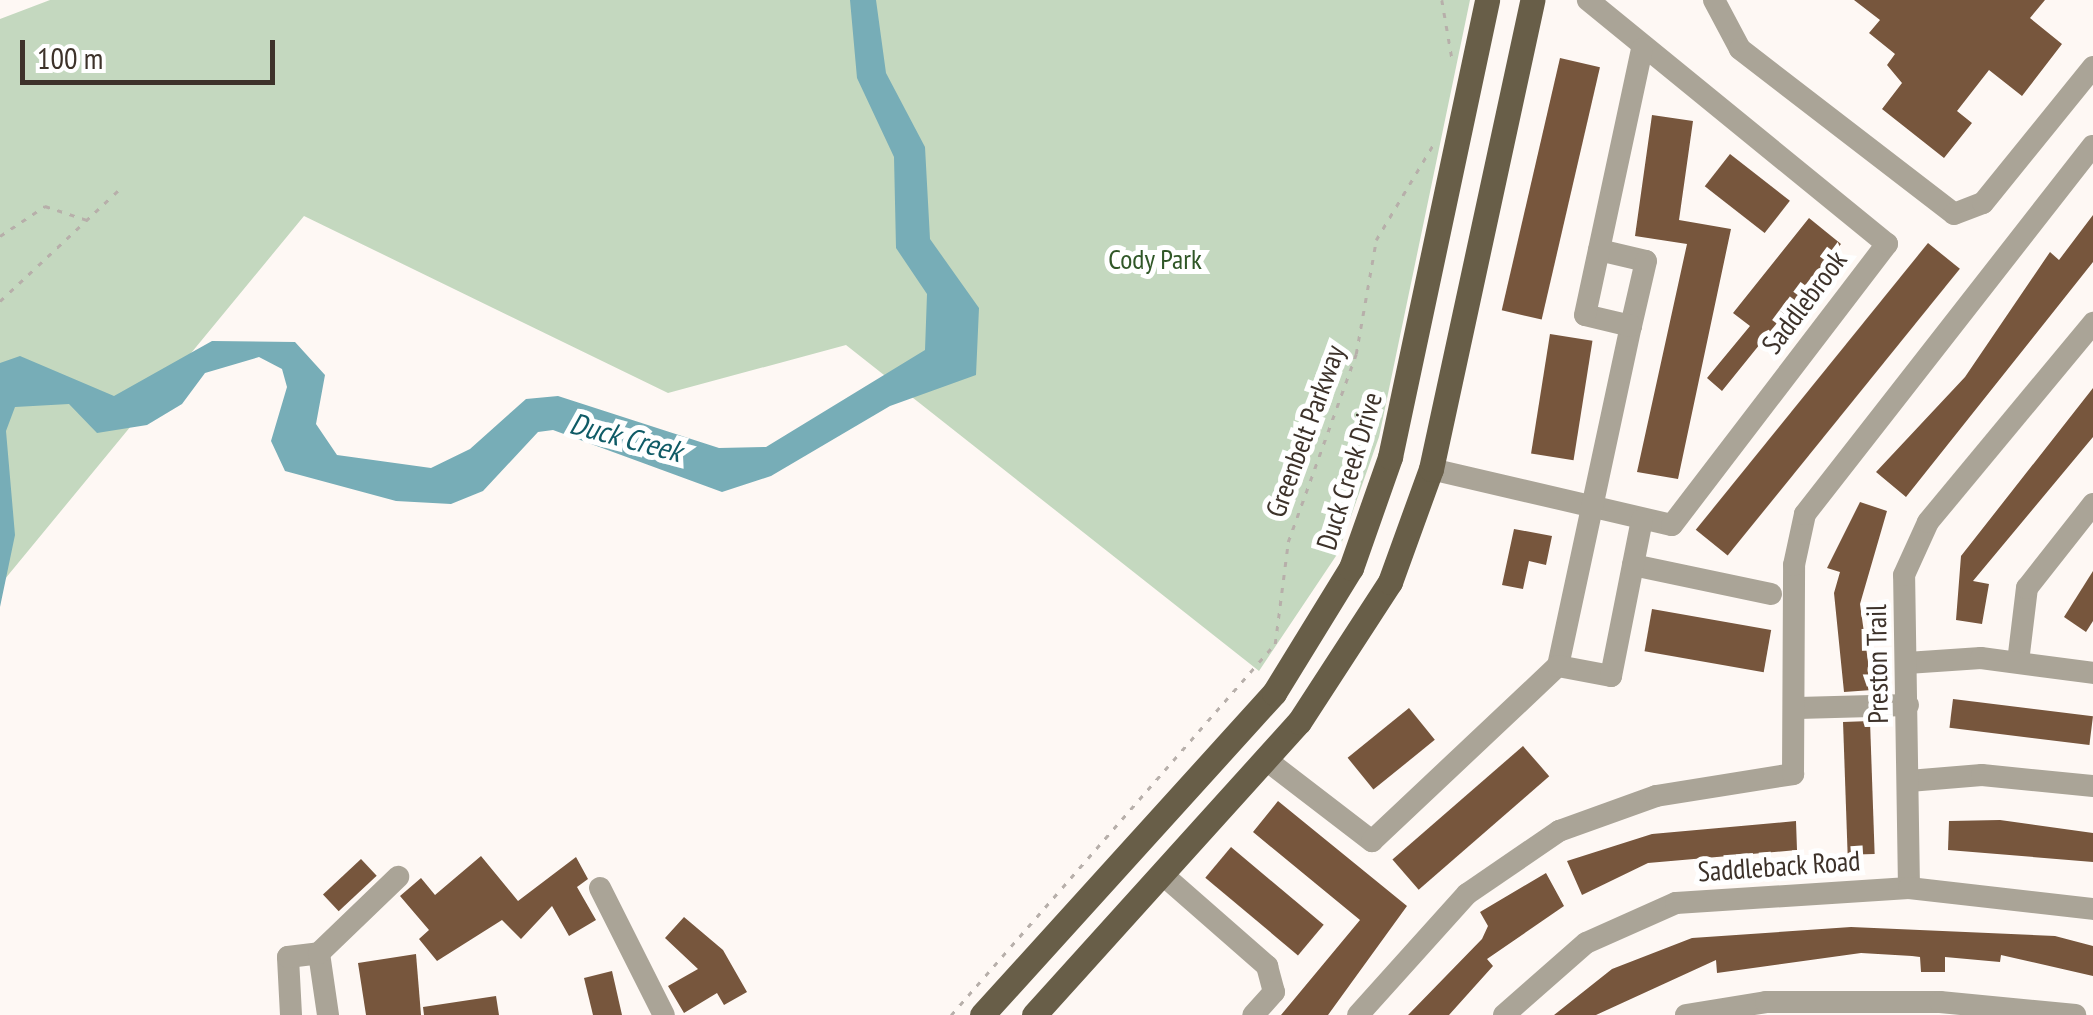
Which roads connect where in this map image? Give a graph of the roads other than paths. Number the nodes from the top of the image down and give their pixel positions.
1 (1487, 0) edge
2 (1532, 0) edge
3 (1588, 0) edge
4 (1714, 0) edge
5 (1642, 50) junction
6 (2093, 67) edge
7 (2093, 146) edge
8 (1598, 250) junction
9 (2093, 323) edge
10 (1631, 326) junction
11 (1390, 457) junction
12 (1431, 468) junction
13 (2093, 504) edge
14 (1595, 512) junction
15 (1642, 520) junction
16 (1632, 565) junction
17 (1772, 594) dead end
18 (1907, 662) junction
19 (2018, 662) junction
20 (1558, 666) junction
21 (2093, 673) edge
22 (1908, 705) junction
23 (1798, 708) junction
24 (1236, 736) junction
25 (1265, 759) junction
26 (1909, 780) junction
27 (2093, 786) edge
28 (1162, 874) junction
29 (398, 877) dead end
30 (600, 888) dead end
31 (1910, 888) junction
32 (2093, 909) edge
33 (319, 953) junction
34 (1008, 988) junction
35 (1038, 1014) edge
36 (292, 1015) edge
37 (328, 1015) edge
38 (664, 1015) edge
39 (982, 1015) edge
40 (1253, 1015) edge
41 (1358, 1015) edge
42 (1504, 1015) edge
43 (1686, 1015) edge
44 (2075, 1015) edge

1 - 11 main road, Duck Creek Drive
2 - 12 main road
3 - 5 street, Saddlebrook
4 - 6 street
5 - 8 street
5 - 15 street, Saddlebrook
7 - 23 street
8 - 10 street
8 - 10 street
9 - 18 street, Preston Trail
10 - 14 street
11 - 12 main road
11 - 24 main road, Duck Creek Drive
12 - 14 street, Saddlebrook
12 - 25 main road
13 - 19 street
14 - 15 street, Saddlebrook
14 - 20 street
15 - 16 street
16 - 17 street
16 - 20 street
18 - 19 street
18 - 22 street, Preston Trail
19 - 21 street
20 - 25 street
22 - 23 street
22 - 26 street, Preston Trail
23 - 41 street
24 - 25 main road
24 - 34 main road, Duck Creek Drive
25 - 28 main road
26 - 27 street
26 - 31 street, Preston Trail
28 - 35 main road
28 - 40 street
29 - 33 street
30 - 38 street
31 - 32 street, Saddleback Road
31 - 42 street, Saddleback Road
33 - 36 street
33 - 37 street
34 - 35 street
34 - 39 main road, Duck Creek Drive
43 - 44 street

